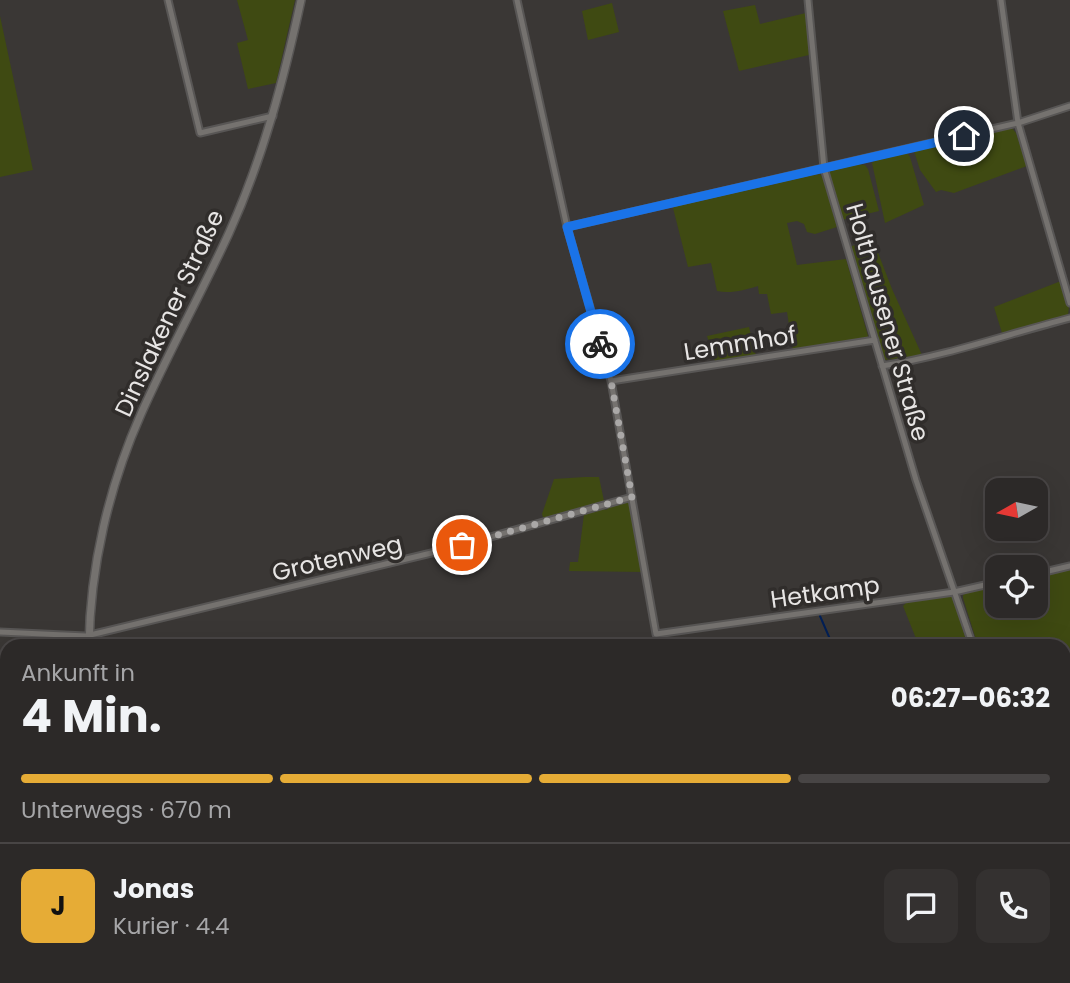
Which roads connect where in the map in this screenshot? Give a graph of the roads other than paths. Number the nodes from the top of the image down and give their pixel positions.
1 (168, 0) edge
2 (301, 0) edge
3 (517, 0) edge
4 (808, 0) edge
5 (1001, 0) edge
6 (1070, 106) edge
7 (272, 116) junction
8 (1018, 123) junction
9 (824, 168) junction
10 (567, 227) junction
11 (1070, 303) edge
12 (1070, 318) edge
13 (875, 340) junction
14 (882, 366) junction
15 (611, 381) junction
16 (632, 497) junction
17 (1070, 566) edge
18 (1048, 571) edge
19 (985, 585) edge
20 (954, 592) junction
21 (0, 632) edge
22 (89, 635) junction
23 (89, 639) edge
24 (971, 639) edge

1 - 7 street
2 - 7 main road, Dinslakener Straße
3 - 10 street
4 - 9 street, Holthausener Straße
5 - 8 street
6 - 8 street
7 - 22 main road, Dinslakener Straße
8 - 9 street
8 - 11 street
9 - 10 street
9 - 13 street, Holthausener Straße
10 - 15 street
12 - 14 street
13 - 14 street, Holthausener Straße
13 - 15 street, Lemmhof
14 - 20 street, Holthausener Straße
15 - 16 street
16 - 20 street, Hetkamp
16 - 22 street, Grotenweg
17 - 18 street
19 - 20 street, Hetkamp
20 - 24 street, Holthausener Straße
21 - 22 street, Grotenweg
22 - 23 main road, Dinslakener Straße

